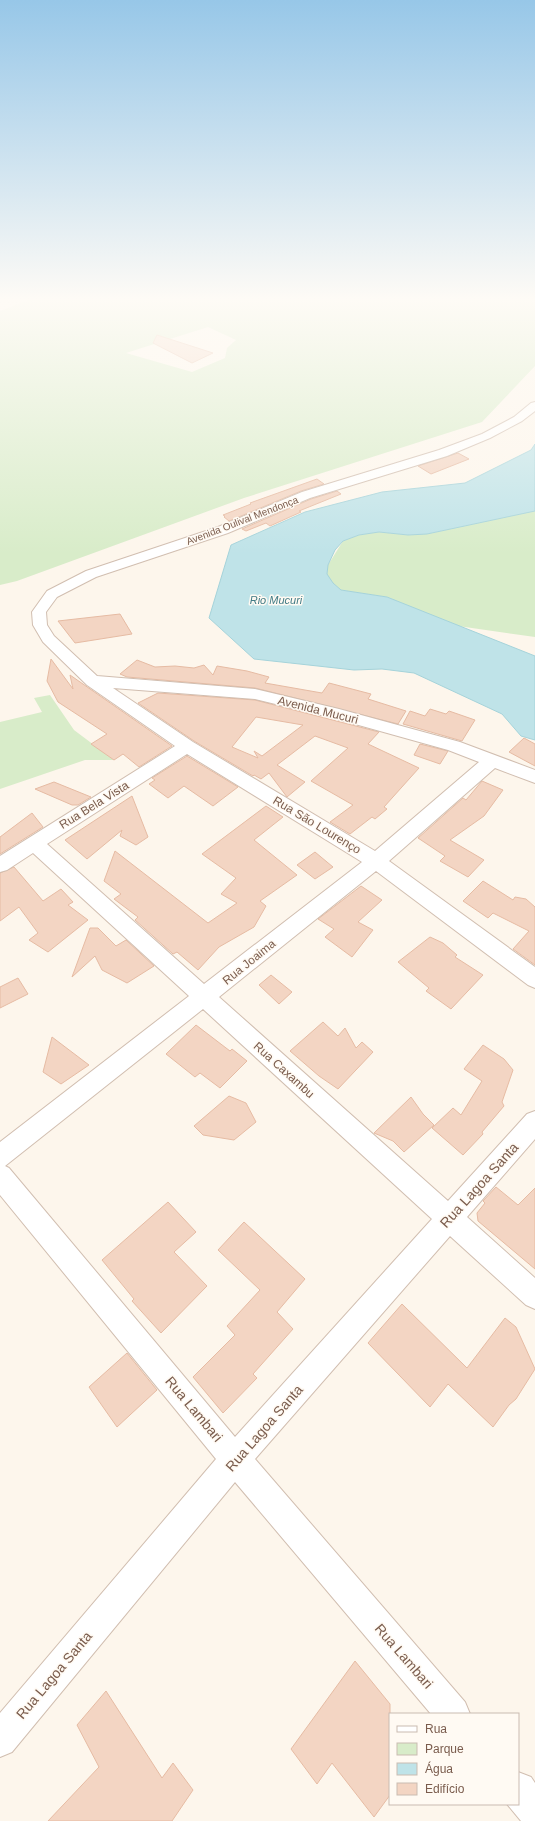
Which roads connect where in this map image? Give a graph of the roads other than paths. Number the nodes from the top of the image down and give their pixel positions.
1 (535, 405) edge
2 (93, 681) junction
3 (187, 746) junction
4 (493, 760) junction
5 (535, 777) edge
6 (34, 843) junction
7 (376, 861) junction
8 (0, 865) edge
9 (535, 979) edge
10 (205, 997) junction
11 (535, 1122) edge
12 (0, 1156) edge
13 (0, 1176) edge
14 (449, 1219) junction
15 (535, 1296) edge
16 (235, 1459) junction
17 (452, 1713) edge
18 (0, 1740) edge
19 (519, 1791) edge
20 (535, 1810) edge

1 - 2 street, Avenida Oulival Mendonça
2 - 3 street, Rua São Lourenço
2 - 4 street, Avenida Mucuri
3 - 6 street, Rua Bela Vista
3 - 7 street, Rua São Lourenço
4 - 5 street, Avenida Mucuri
4 - 7 street, Rua Joaima
6 - 8 street, Rua Bela Vista
6 - 10 street, Rua Caxambu
7 - 9 street, Rua São Lourenço
7 - 10 street, Rua Joaima
10 - 12 street, Rua Joaima
10 - 14 street, Rua Caxambu
11 - 14 street, Rua Lagoa Santa
13 - 16 street, Rua Lambari
14 - 15 street, Rua Caxambu
14 - 16 street, Rua Lagoa Santa
16 - 17 street, Rua Lambari
16 - 18 street, Rua Lagoa Santa
19 - 20 street

